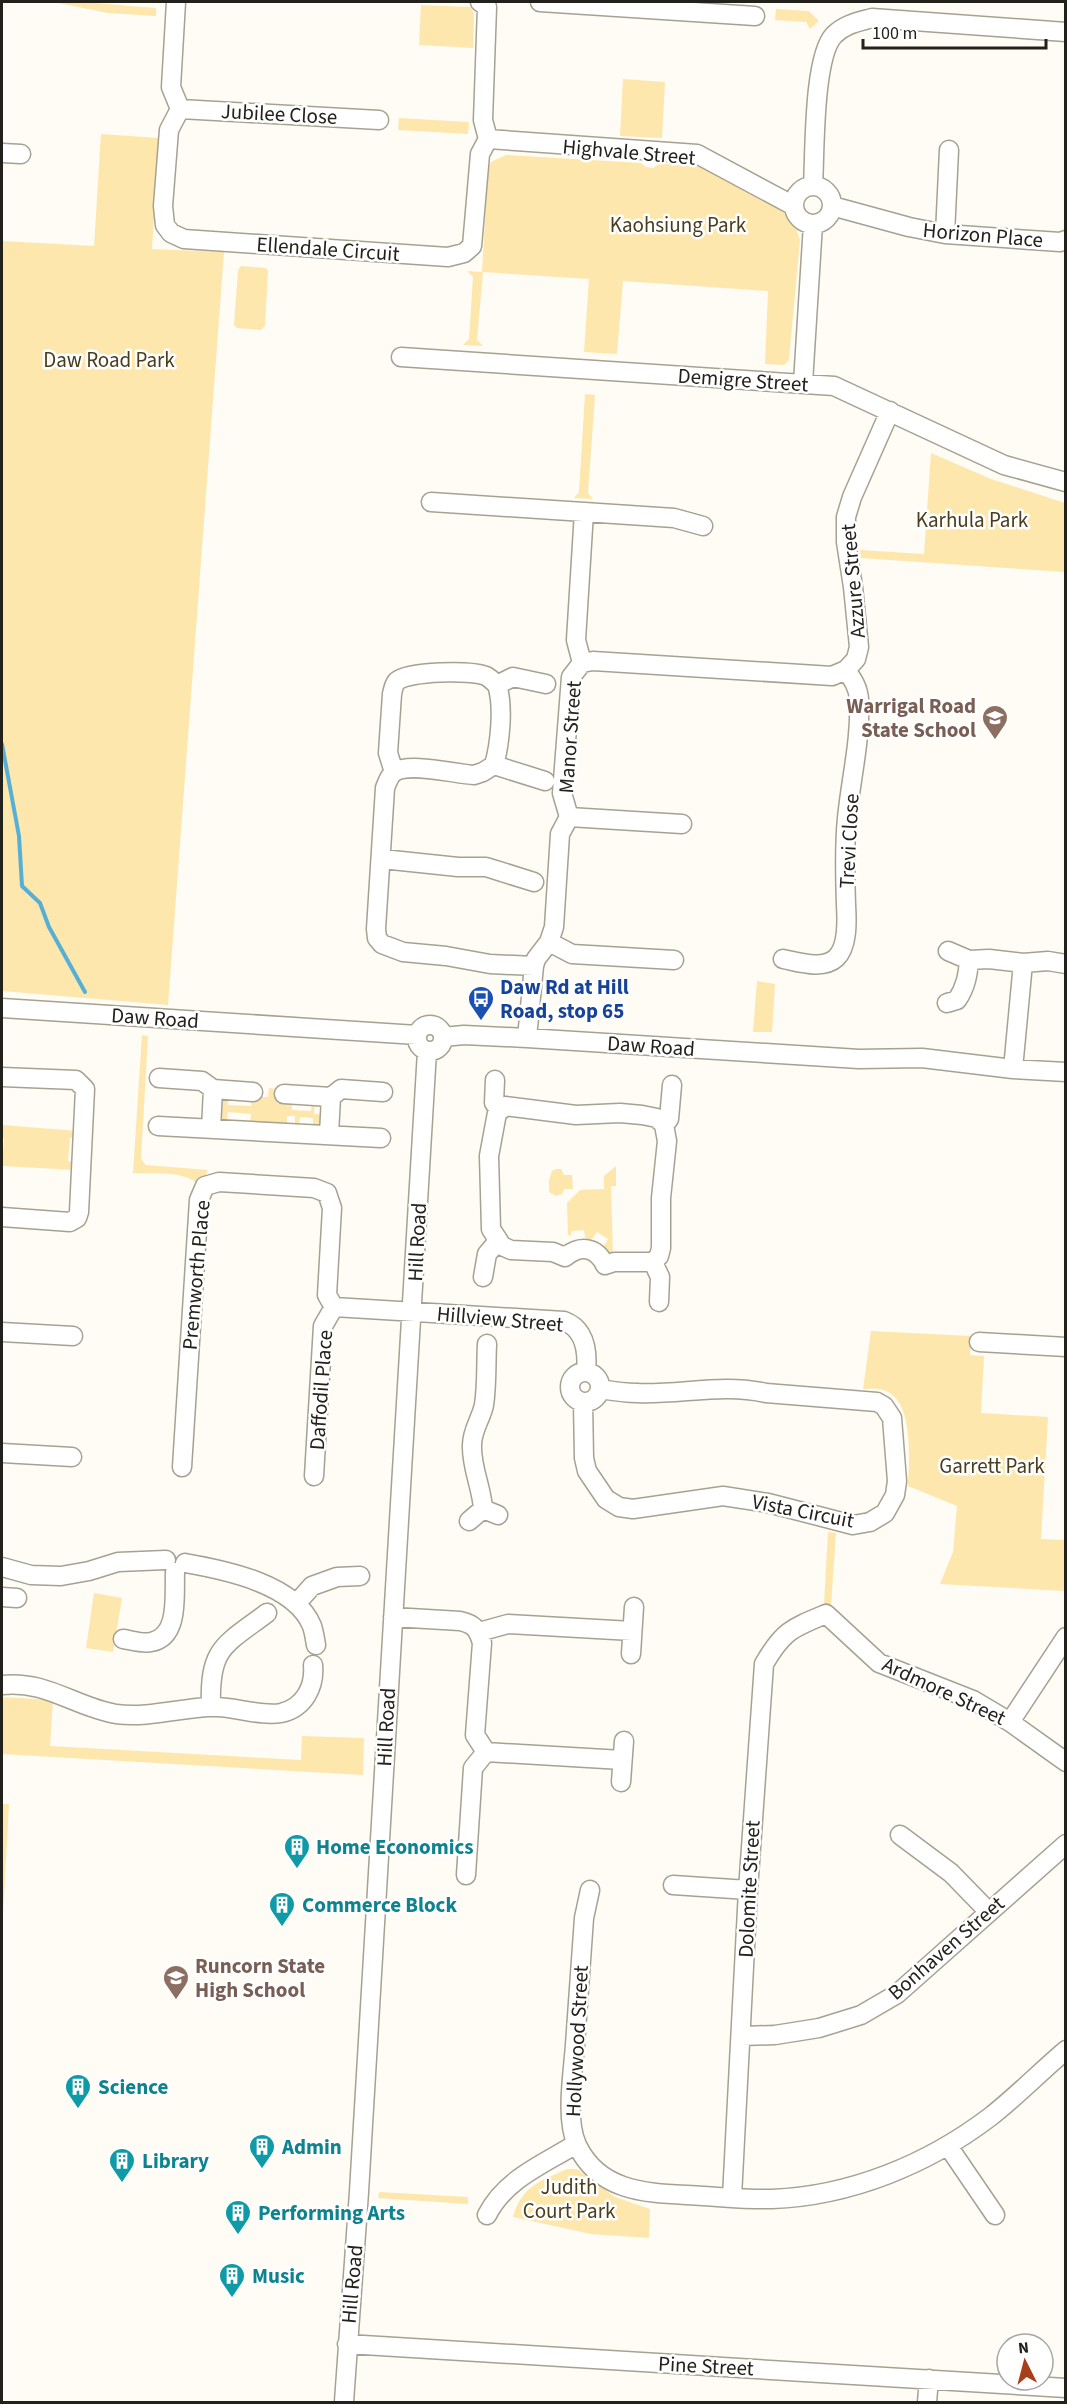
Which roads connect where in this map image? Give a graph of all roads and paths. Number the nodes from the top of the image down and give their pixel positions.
1 (176, 2) edge
2 (540, 2) edge
3 (487, 4) edge
4 (755, 16) dead end
5 (1065, 32) edge
6 (180, 109) junction
7 (379, 120) dead end
8 (488, 140) junction
9 (949, 150) dead end
10 (2, 153) edge
11 (21, 154) dead end
12 (813, 186) junction
13 (794, 206) junction
14 (831, 206) junction
15 (813, 224) junction
16 (945, 234) junction
17 (1065, 240) edge
18 (401, 357) dead end
19 (803, 383) junction
20 (890, 411) junction
21 (1065, 482) edge
22 (431, 502) dead end
23 (584, 512) junction
24 (703, 526) dead end
25 (582, 663) junction
26 (846, 670) junction
27 (546, 684) dead end
28 (497, 685) junction
29 (494, 765) junction
30 (394, 772) junction
31 (544, 781) dead end
32 (569, 817) junction
33 (682, 825) dead end
34 (382, 859) junction
35 (534, 882) dead end
36 (549, 942) junction
37 (948, 951) dead end
38 (783, 959) dead end
39 (674, 960) dead end
40 (969, 960) junction
41 (1023, 963) junction
42 (1065, 964) edge
43 (534, 966) junction
44 (947, 1003) dead end
45 (2, 1008) edge
46 (417, 1035) junction
47 (443, 1037) junction
48 (527, 1038) junction
49 (427, 1051) junction
50 (1013, 1069) junction
51 (1065, 1072) edge
52 (2, 1077) edge
53 (159, 1078) dead end
54 (495, 1080) dead end
55 (672, 1085) dead end
56 (213, 1089) junction
57 (253, 1092) dead end
58 (383, 1092) dead end
59 (284, 1094) dead end
60 (331, 1097) junction
61 (501, 1110) junction
62 (664, 1125) junction
63 (158, 1126) dead end
64 (211, 1129) junction
65 (328, 1134) junction
66 (381, 1138) dead end
67 (2, 1217) edge
68 (498, 1241) junction
69 (653, 1262) junction
70 (483, 1277) dead end
71 (659, 1302) dead end
72 (334, 1306) junction
73 (413, 1312) junction
74 (2, 1332) edge
75 (73, 1336) dead end
76 (979, 1342) dead end
77 (487, 1344) dead end
78 (1065, 1347) edge
79 (586, 1372) junction
80 (600, 1389) junction
81 (583, 1402) junction
82 (2, 1453) edge
83 (72, 1457) dead end
84 (182, 1467) dead end
85 (314, 1476) dead end
86 (483, 1515) dead end
87 (175, 1565) junction
88 (2, 1567) edge
89 (360, 1576) dead end
90 (296, 1604) junction
91 (634, 1607) dead end
92 (266, 1613) dead end
93 (826, 1614) joint
94 (393, 1617) junction
95 (632, 1631) junction
96 (479, 1632) junction
97 (1065, 1637) edge
98 (123, 1639) dead end
99 (316, 1645) dead end
100 (631, 1654) dead end
101 (313, 1665) dead end
102 (2, 1684) edge
103 (211, 1707) junction
104 (1010, 1722) junction
105 (624, 1741) dead end
106 (486, 1752) junction
107 (622, 1760) junction
108 (1065, 1762) edge
109 (621, 1782) dead end
110 (900, 1835) dead end
111 (1065, 1844) edge
112 (466, 1875) dead end
113 (673, 1885) dead end
114 (590, 1890) dead end
115 (748, 1890) junction
116 (989, 1912) junction
117 (742, 2036) junction
118 (1064, 2055) edge
119 (576, 2144) junction
120 (948, 2146) junction
121 (732, 2197) junction
122 (488, 2215) dead end
123 (995, 2215) dead end
124 (347, 2344) junction
125 (929, 2379) junction
126 (1065, 2388) edge
127 (344, 2403) edge
128 (927, 2403) edge

1 - 6 street
2 - 4 street
3 - 8 street, Ellendale Circuit
5 - 12 street
6 - 7 street, Jubilee Close
6 - 8 street, Ellendale Circuit
8 - 13 street, Highvale Street
9 - 16 street
10 - 11 street
12 - 13 street
12 - 14 street
13 - 15 street
14 - 15 street
14 - 16 street, Horizon Place
15 - 19 street
16 - 17 street, Horizon Place
18 - 19 street, Demigre Street
19 - 20 street, Demigre Street
20 - 21 street, Demigre Street
20 - 26 street, Azzure Street
22 - 23 street
23 - 24 street
23 - 25 street, Manor Street
25 - 26 street, Azzure Street
25 - 32 street, Manor Street
26 - 38 street, Trevi Close
27 - 28 street
28 - 29 street
28 - 30 street
29 - 30 street
29 - 31 street
30 - 34 street
32 - 33 street
32 - 36 street, Manor Street
34 - 35 street
34 - 43 street
36 - 39 street
36 - 43 street, Manor Street
37 - 40 street
40 - 41 street
40 - 44 street
41 - 42 street
41 - 50 street
43 - 48 street, Manor Street
45 - 46 street, Daw Road
46 - 47 street, Daw Road
46 - 49 street
47 - 48 street, Daw Road
47 - 49 street
48 - 50 street, Daw Road
49 - 73 street, Hill Road
50 - 51 street, Daw Road
52 - 67 street
53 - 56 street
54 - 61 street
55 - 62 street
56 - 57 street
56 - 64 street
58 - 60 street
59 - 60 street
60 - 65 street
61 - 62 street
61 - 68 street
62 - 69 street
63 - 64 street
64 - 65 street
65 - 66 street
68 - 69 street
68 - 70 street
69 - 71 street
72 - 73 street
72 - 84 street, Premworth Place
72 - 85 street, Daffodil Place
73 - 79 street, Hillview Street
73 - 94 street, Hill Road
74 - 75 street
76 - 78 street
77 - 86 street
79 - 80 street
79 - 81 street
80 - 81 street
80 - 81 street, Vista Circuit
82 - 83 street
87 - 88 street
87 - 90 street
87 - 98 street
89 - 90 street
90 - 99 street
91 - 95 street
92 - 103 street
93 - 104 street, Ardmore Street
93 - 115 street, Dolomite Street
94 - 96 street
94 - 124 street, Hill Road
95 - 96 street
95 - 100 street
96 - 106 street
97 - 104 street
101 - 103 street
102 - 103 street
104 - 108 street, Ardmore Street
105 - 107 street
106 - 107 street
106 - 112 street
107 - 109 street
110 - 116 street
111 - 116 street, Bonhaven Street
113 - 115 street
114 - 119 street, Hollywood Street
115 - 117 street, Dolomite Street
116 - 117 street, Bonhaven Street
117 - 121 street, Dolomite Street
118 - 120 street, Hollywood Street
119 - 121 street, Hollywood Street
119 - 122 street
120 - 121 street, Hollywood Street
120 - 123 street
124 - 125 street, Pine Street
124 - 127 street, Hill Road
125 - 126 street, Pine Street
125 - 128 street

